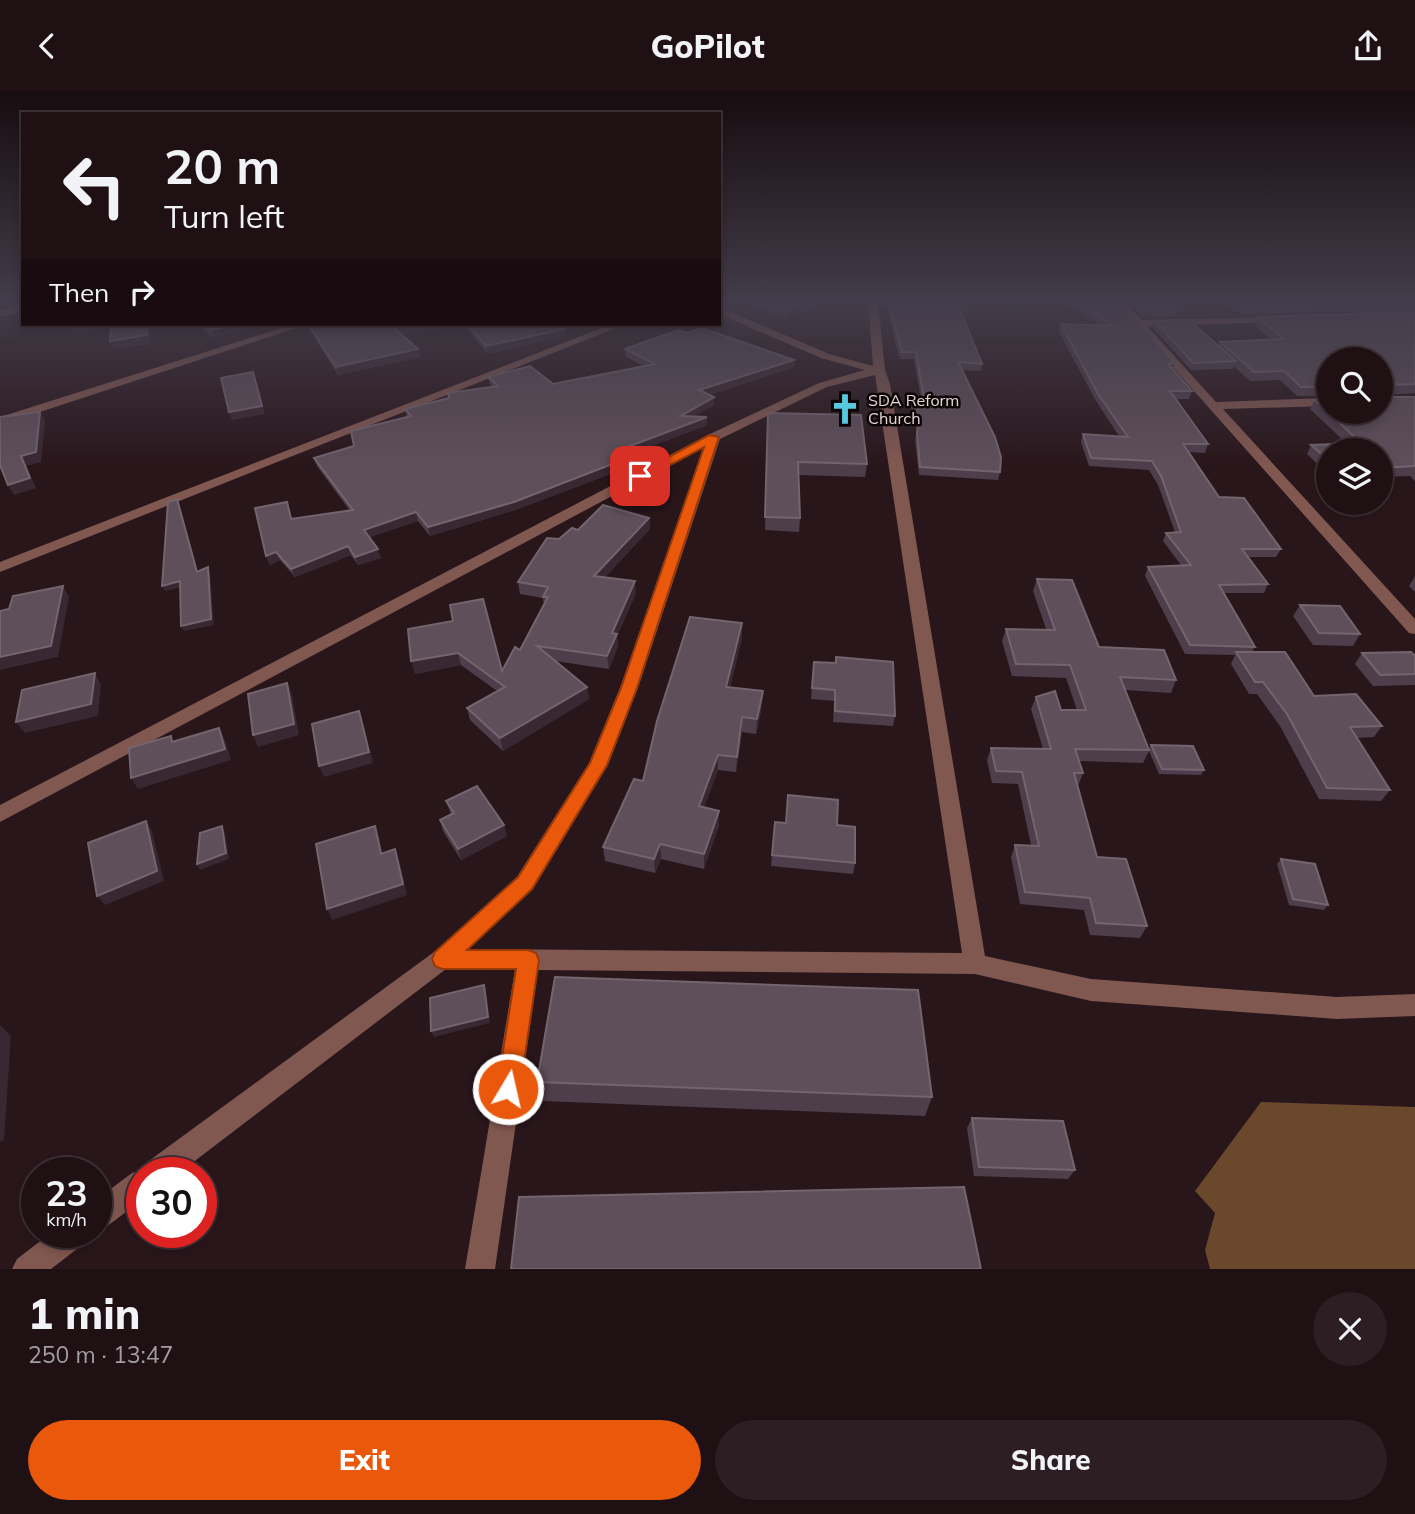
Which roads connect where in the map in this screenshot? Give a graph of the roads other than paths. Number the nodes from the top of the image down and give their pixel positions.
1 (201, 357) edge
2 (537, 357) edge
3 (829, 357) edge
4 (878, 357) edge
5 (1170, 357) edge
6 (879, 370) junction
7 (1316, 402) edge
8 (1213, 406) junction
9 (0, 421) edge
10 (713, 437) junction
11 (0, 567) edge
12 (1415, 629) edge
13 (0, 814) edge
14 (442, 959) junction
15 (528, 960) junction
16 (975, 964) junction
17 (1415, 1005) edge
18 (177, 1157) edge
19 (55, 1248) edge
20 (27, 1269) edge
21 (480, 1269) edge

1 - 9 street
2 - 11 street
3 - 6 street
4 - 6 street
5 - 8 street
6 - 10 street
6 - 16 street
7 - 8 street
8 - 12 street
10 - 13 street
10 - 14 street
14 - 15 street
14 - 18 street
15 - 16 street
15 - 21 street
16 - 17 street
19 - 20 street

